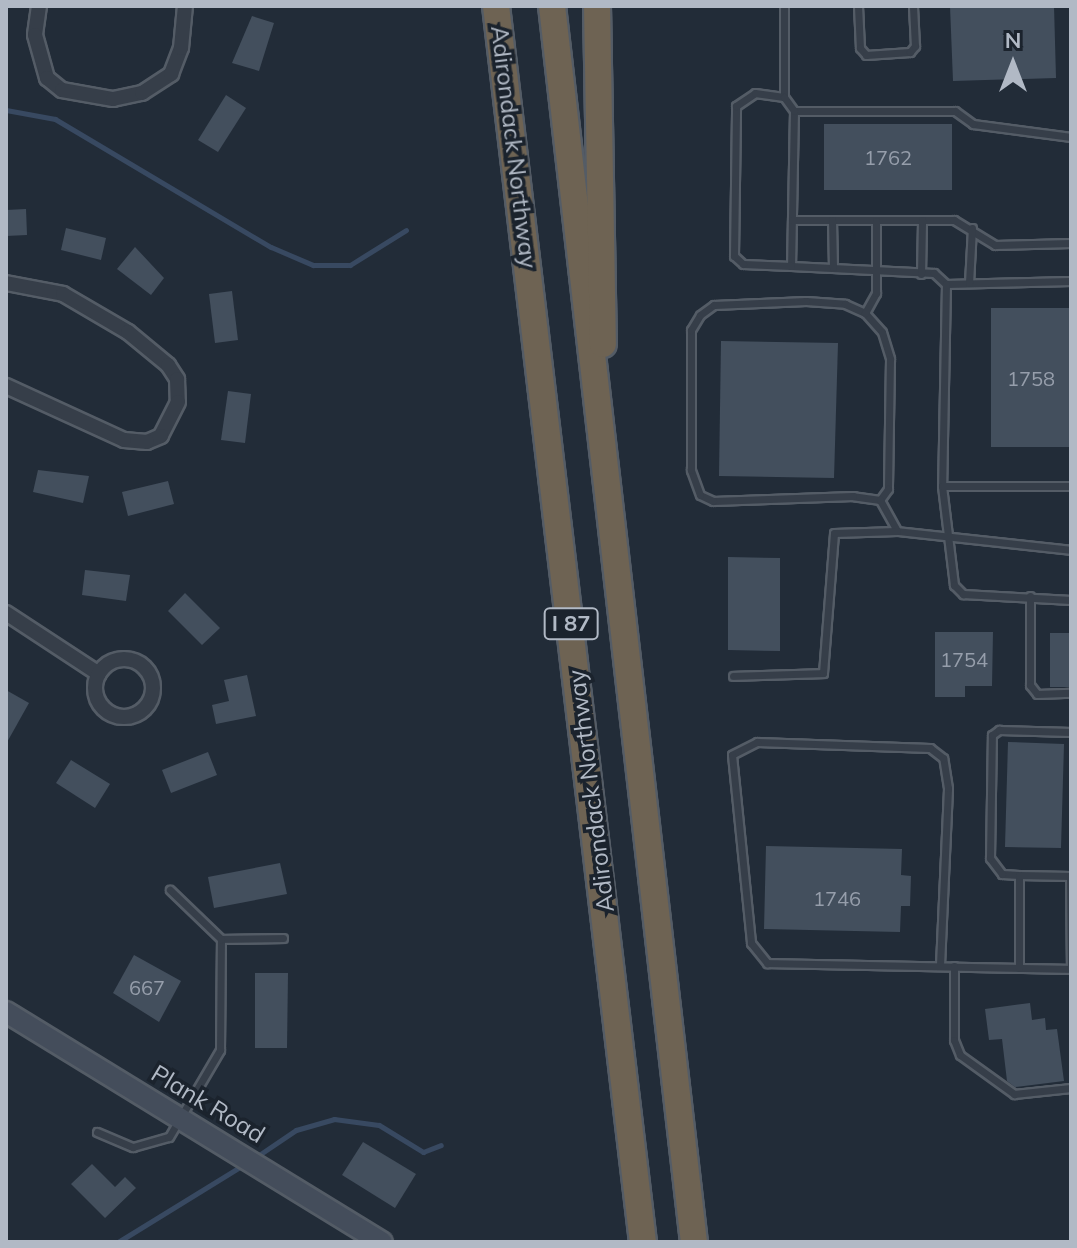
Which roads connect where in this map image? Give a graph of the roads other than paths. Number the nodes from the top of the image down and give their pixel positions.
1 (39, 6) edge
2 (185, 6) edge
3 (496, 6) edge
4 (552, 6) edge
5 (597, 6) edge
6 (784, 6) edge
7 (858, 6) edge
8 (913, 6) edge
9 (784, 97) junction
10 (794, 111) junction
11 (1071, 137) edge
12 (792, 220) junction
13 (832, 220) junction
14 (922, 220) junction
15 (876, 221) junction
16 (972, 228) junction
17 (1071, 243) edge
18 (791, 266) junction
19 (833, 267) junction
20 (878, 272) junction
21 (921, 274) junction
22 (1071, 281) edge
23 (6, 283) edge
24 (969, 283) junction
25 (946, 284) junction
26 (865, 313) junction
27 (6, 386) edge
28 (942, 486) junction
29 (1071, 486) edge
30 (880, 500) junction
31 (607, 512) junction
32 (897, 531) junction
33 (945, 535) junction
34 (1071, 550) edge
35 (1030, 596) junction
36 (1071, 600) edge
37 (6, 613) edge
38 (99, 674) junction
39 (733, 676) dead end
40 (1071, 693) edge
41 (1071, 732) edge
42 (1019, 875) junction
43 (1070, 875) edge
44 (170, 890) dead end
45 (283, 938) dead end
46 (221, 939) junction
47 (940, 965) junction
48 (954, 966) junction
49 (1019, 968) junction
50 (1071, 969) edge
51 (6, 1012) edge
52 (1071, 1088) edge
53 (184, 1118) junction
54 (97, 1132) dead end
55 (382, 1242) edge
56 (643, 1242) edge
57 (694, 1242) edge

1 - 2 street
3 - 56 highway, Adirondack Northway / I 87
4 - 31 highway, Adirondack Northway / I 87
5 - 31 highway
6 - 9 lane
7 - 8 lane
9 - 10 lane
9 - 18 lane
10 - 11 lane
10 - 12 lane
12 - 13 lane
12 - 18 lane
13 - 15 lane
13 - 19 lane
14 - 15 lane
14 - 16 lane
14 - 21 lane
15 - 20 lane
16 - 17 lane
16 - 24 lane
18 - 19 lane
19 - 20 lane
20 - 21 lane
20 - 26 lane
21 - 25 lane
22 - 24 lane
23 - 27 street
24 - 25 lane
25 - 28 lane
26 - 30 lane
26 - 30 lane
28 - 29 lane
28 - 33 lane
30 - 32 lane
31 - 57 highway, Adirondack Northway / I 87
32 - 33 lane
32 - 39 lane
33 - 34 lane
33 - 35 lane
35 - 36 lane
35 - 40 lane
37 - 38 street
38 - 38 street
41 - 42 lane
42 - 43 lane
42 - 49 lane
43 - 50 lane
44 - 46 lane
45 - 46 lane
46 - 53 lane
47 - 47 lane
47 - 48 lane
48 - 49 lane
48 - 52 lane
49 - 50 lane
51 - 53 street, Plank Road
53 - 54 lane
53 - 55 street, Plank Road

